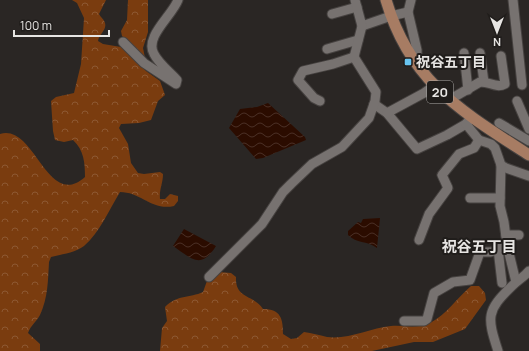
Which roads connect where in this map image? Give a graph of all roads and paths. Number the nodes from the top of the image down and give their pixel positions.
1 (178, 0) edge
2 (386, 0) edge
3 (411, 0) edge
4 (513, 0) edge
5 (356, 4) edge
6 (408, 12) junction
7 (332, 14) dead end
8 (391, 16) junction
9 (362, 26) junction
10 (358, 40) junction
11 (123, 42) dead end
12 (327, 49) dead end
13 (464, 53) dead end
14 (480, 53) dead end
15 (501, 56) dead end
16 (354, 57) junction
17 (414, 61) junction
18 (484, 82) junction
19 (522, 85) dead end
20 (434, 86) junction
21 (468, 90) junction
22 (449, 100) junction
23 (320, 101) dead end
24 (517, 101) dead end
25 (374, 104) junction
26 (387, 113) junction
27 (468, 121) junction
28 (499, 123) dead end
29 (529, 129) edge
30 (479, 140) junction
31 (529, 141) edge
32 (529, 155) edge
33 (501, 165) junction
34 (529, 176) edge
35 (470, 198) dead end
36 (500, 198) junction
37 (506, 235) junction
38 (519, 235) dead end
39 (420, 240) dead end
40 (502, 247) junction
41 (529, 272) edge
42 (209, 277) dead end
43 (516, 282) junction
44 (502, 283) dead end
45 (404, 321) dead end
46 (498, 351) edge

1 - 11 street
2 - 8 main road, 20
3 - 6 street
4 - 19 street
5 - 7 street
5 - 9 street
6 - 8 street
6 - 17 street
8 - 9 street
8 - 17 main road, 20
9 - 10 street
10 - 12 street
10 - 16 street
13 - 21 street
14 - 18 street
15 - 18 street
16 - 23 street
16 - 25 street
17 - 20 main road, 20
18 - 21 street
20 - 22 main road, 20
20 - 26 street
21 - 22 street
22 - 27 main road, 20
24 - 29 street
25 - 26 street
25 - 42 street
26 - 27 street
27 - 30 street
27 - 32 main road, 20
28 - 31 street
30 - 33 street
30 - 39 street
33 - 34 street
33 - 36 street
35 - 36 street
36 - 37 street
37 - 38 street
37 - 40 street
40 - 43 street
40 - 44 street
40 - 45 street
41 - 43 street
43 - 46 street

